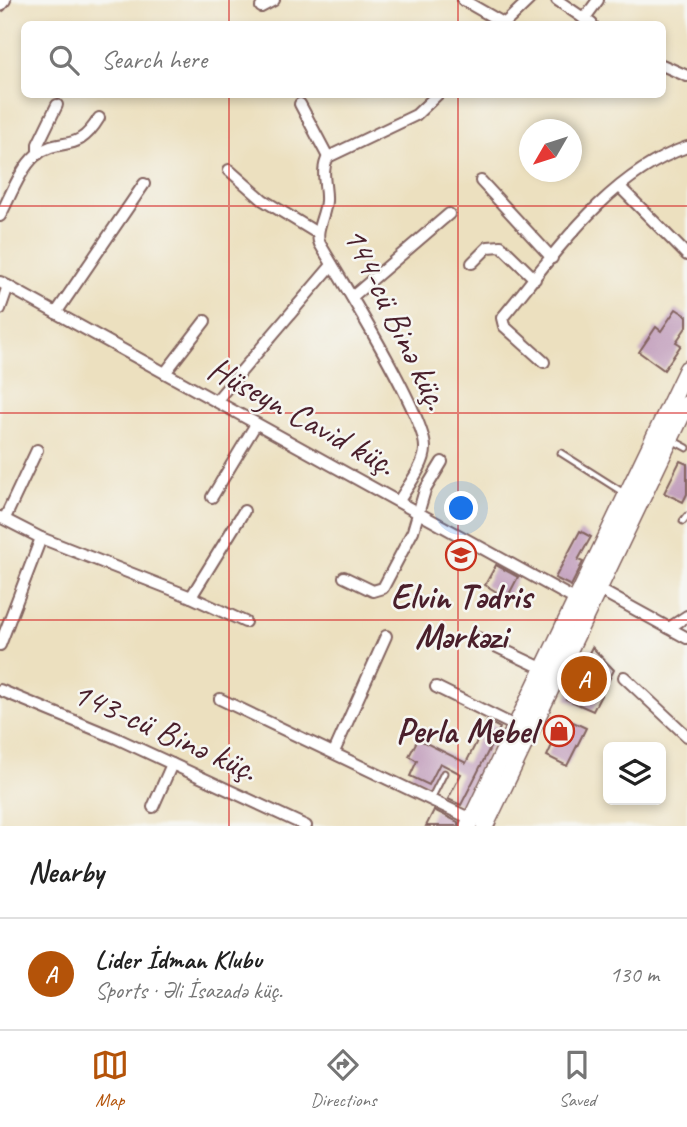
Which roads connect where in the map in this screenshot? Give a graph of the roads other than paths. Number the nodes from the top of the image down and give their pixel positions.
1 (5, 0) edge
2 (274, 0) edge
3 (463, 0) edge
4 (529, 0) edge
5 (557, 0) edge
6 (598, 0) edge
7 (0, 6) edge
8 (261, 7) dead end
9 (499, 21) edge
10 (507, 21) edge
11 (587, 21) edge
12 (588, 21) edge
13 (666, 66) edge
14 (687, 76) edge
15 (434, 98) edge
16 (300, 104) dead end
17 (57, 105) dead end
18 (99, 118) dead end
19 (687, 147) edge
20 (38, 154) junction
21 (328, 157) junction
22 (229, 170) dead end
23 (481, 181) dead end
24 (144, 184) dead end
25 (620, 187) junction
26 (449, 214) dead end
27 (0, 216) edge
28 (317, 233) junction
29 (687, 255) edge
30 (552, 258) junction
31 (472, 263) dead end
32 (332, 265) junction
33 (535, 279) junction
34 (4, 284) edge
35 (352, 297) junction
36 (0, 309) edge
37 (56, 313) junction
38 (205, 321) dead end
39 (544, 362) dead end
40 (687, 369) edge
41 (165, 373) junction
42 (216, 401) junction
43 (687, 404) edge
44 (256, 424) junction
45 (670, 439) junction
46 (687, 448) edge
47 (37, 450) dead end
48 (561, 453) dead end
49 (442, 462) dead end
50 (626, 494) junction
51 (212, 497) dead end
52 (399, 501) junction
53 (244, 511) dead end
54 (419, 512) junction
55 (3, 517) edge
56 (41, 538) junction
57 (344, 576) dead end
58 (591, 585) junction
59 (191, 597) junction
60 (582, 603) junction
61 (687, 616) edge
62 (245, 622) dead end
63 (669, 628) junction
64 (386, 636) dead end
65 (478, 638) dead end
66 (687, 638) edge
67 (0, 645) edge
68 (544, 669) junction
69 (624, 677) dead end
70 (436, 687) dead end
71 (0, 690) edge
72 (219, 699) dead end
73 (515, 726) junction
74 (687, 736) edge
75 (334, 752) junction
76 (172, 764) junction
77 (444, 773) dead end
78 (431, 799) junction
79 (153, 807) dead end
80 (475, 824) edge
81 (306, 826) edge

1 - 7 street
2 - 8 street
3 - 9 street
4 - 10 street
5 - 11 street
6 - 12 street
13 - 14 street
15 - 21 street
16 - 21 street
17 - 20 street
18 - 20 street
19 - 25 street
20 - 27 street
21 - 28 street, 144-cü Binə küç.
22 - 28 street
23 - 30 street
24 - 37 street
25 - 29 street
25 - 30 street
26 - 35 street
28 - 32 street, 144-cü Binə küç.
30 - 33 street
31 - 33 street
32 - 35 street, 144-cü Binə küç.
32 - 42 street
33 - 39 street
34 - 36 street
34 - 37 street, Hüseyn Cavid küç.
35 - 52 street, 144-cü Binə küç.
37 - 41 street, Hüseyn Cavid küç.
38 - 41 street
40 - 50 main road
41 - 42 street, Hüseyn Cavid küç.
42 - 44 street, Hüseyn Cavid küç.
43 - 45 main road
44 - 51 street
44 - 52 street, Hüseyn Cavid küç.
45 - 46 lane
45 - 58 main road
47 - 55 street
48 - 50 lane
49 - 54 street
50 - 58 main road
52 - 54 street, Hüseyn Cavid küç.
53 - 59 street
54 - 57 street
54 - 60 street, Hüseyn Cavid küç.
55 - 56 street
56 - 59 street
56 - 67 street
58 - 60 main road
58 - 63 street
59 - 62 street
60 - 68 main road
60 - 80 main road
61 - 63 street
63 - 66 street
64 - 75 street
65 - 68 street
68 - 73 main road
69 - 74 street
70 - 73 street
71 - 76 street, 143-cü Binə küç.
72 - 75 street
73 - 80 main road
75 - 78 street
76 - 79 street
76 - 81 street, 143-cü Binə küç.
77 - 78 lane
78 - 80 street

